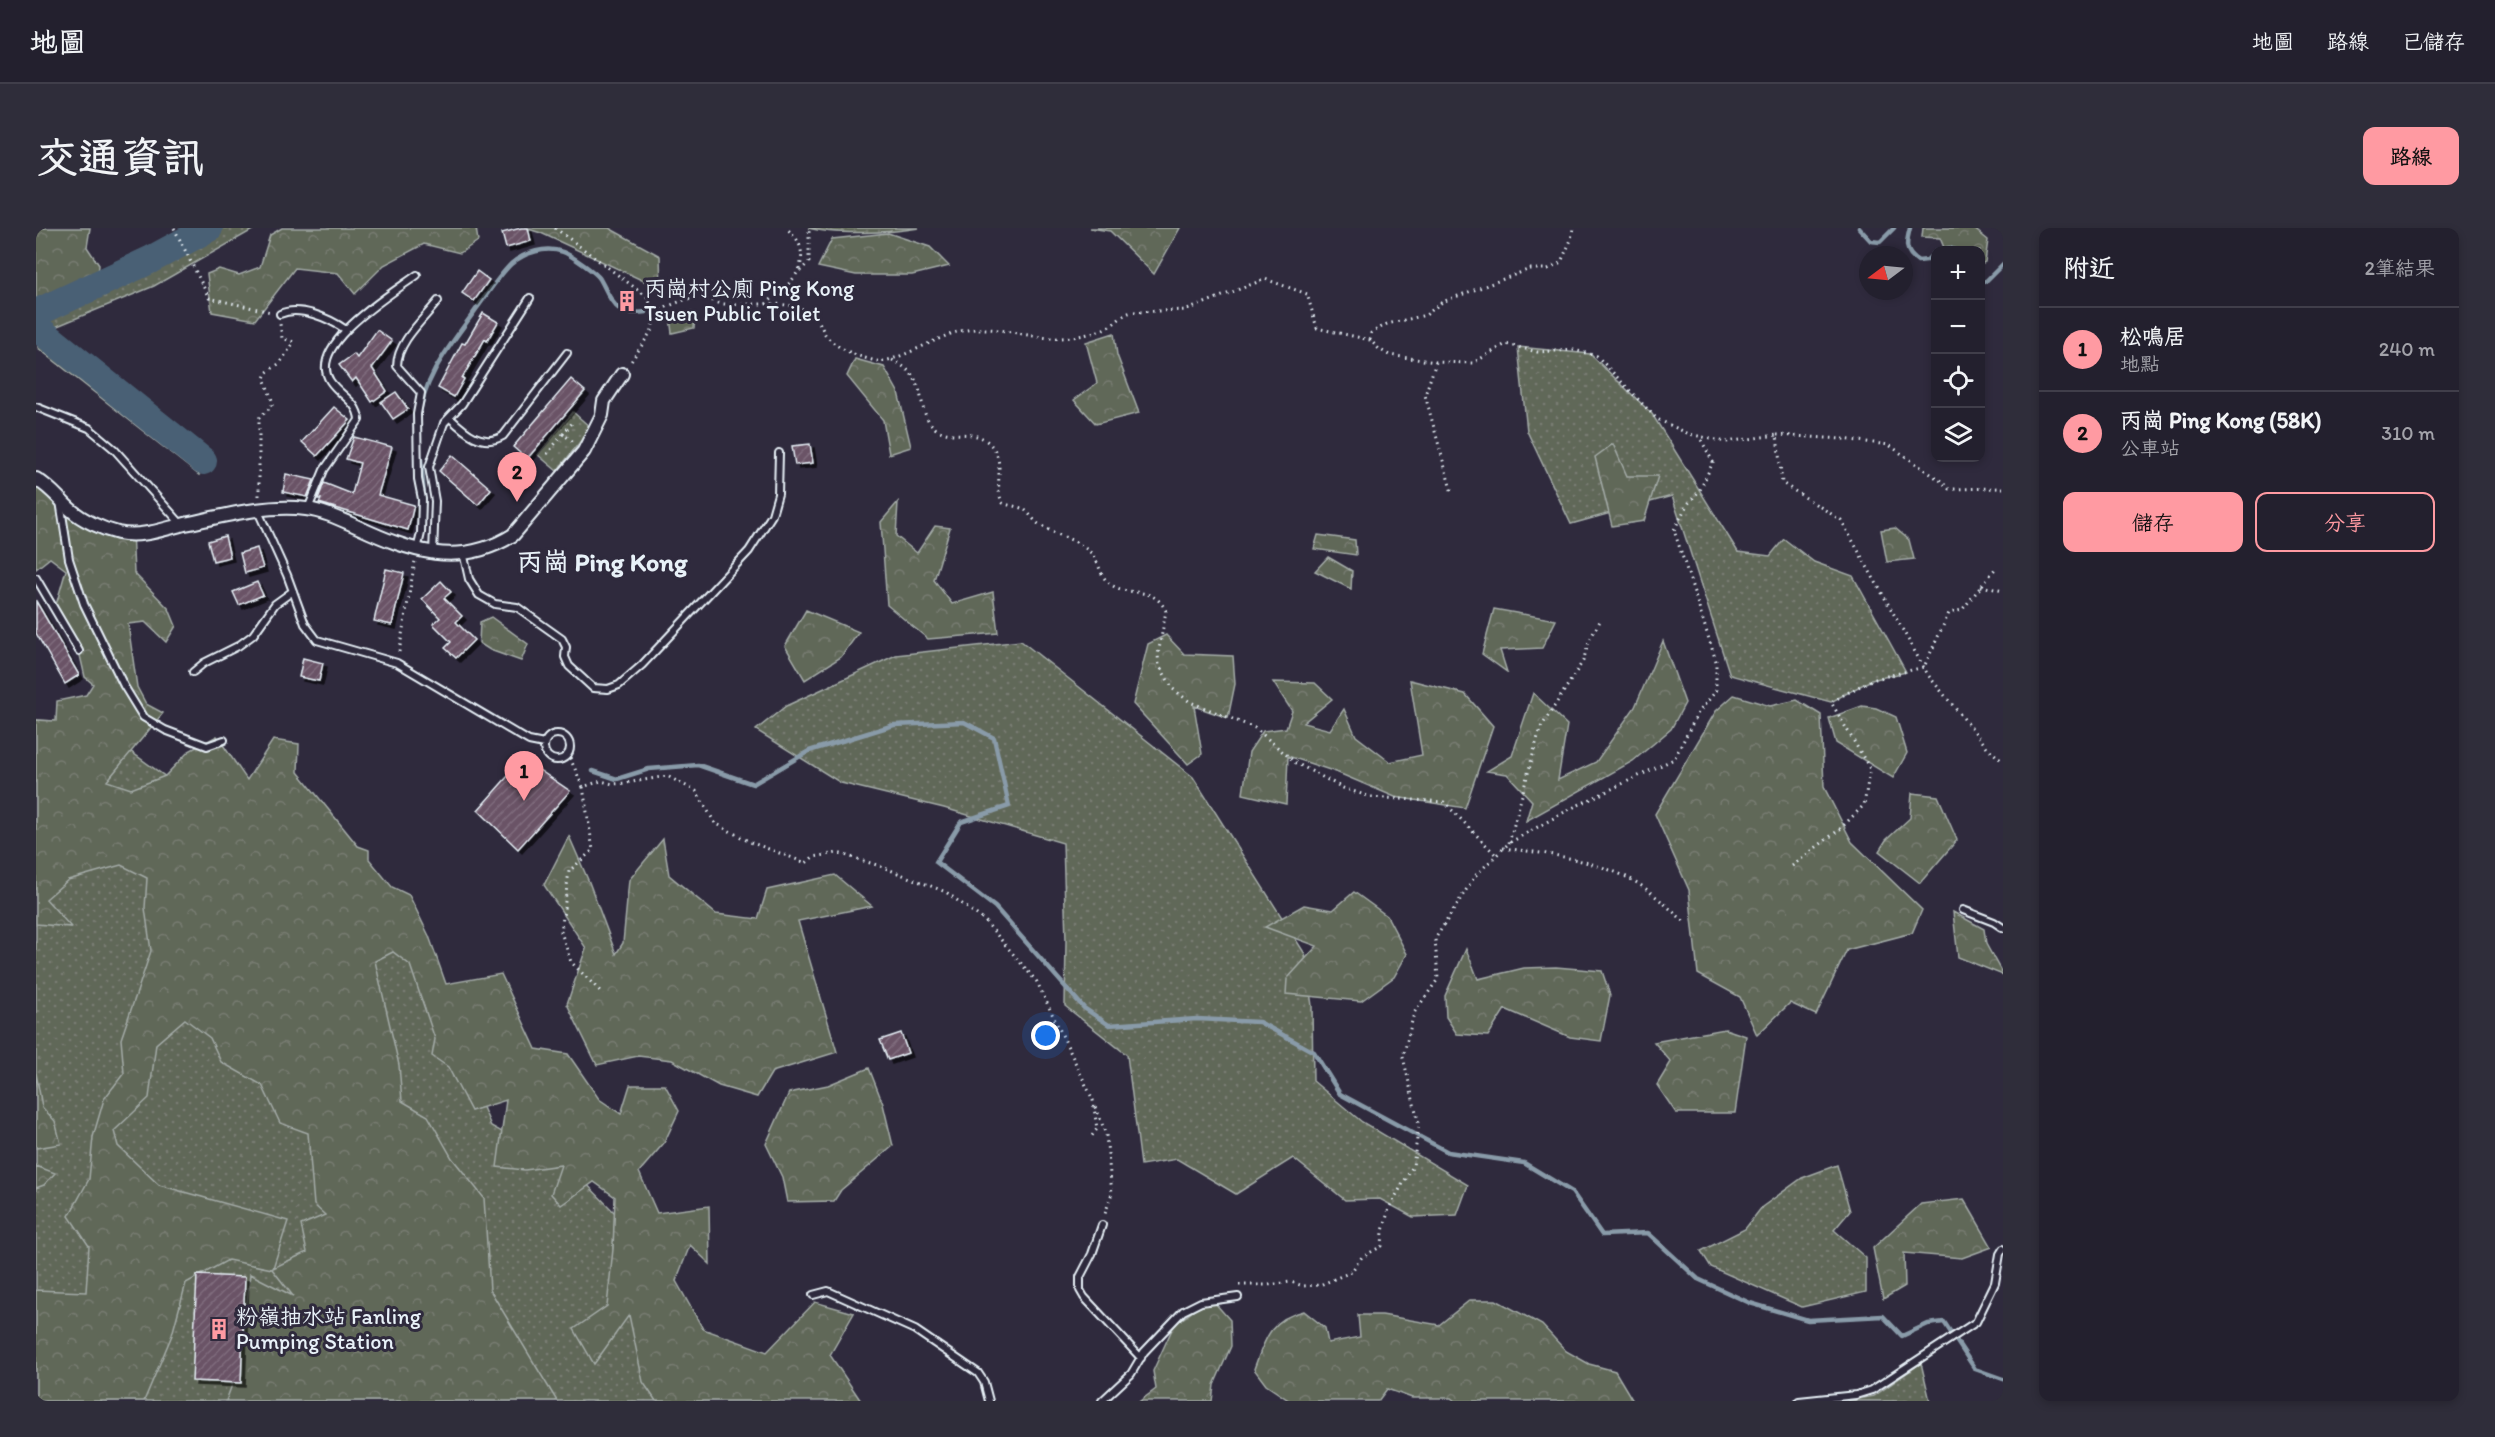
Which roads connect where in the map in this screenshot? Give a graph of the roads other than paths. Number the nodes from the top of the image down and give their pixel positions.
1 (417, 275) dead end
2 (530, 298) dead end
3 (438, 301) dead end
4 (280, 314) road end
5 (346, 330) junction
6 (567, 353) dead end
7 (622, 374) road end
8 (36, 407) edge
9 (450, 418) junction
10 (779, 453) dead end
11 (36, 479) edge
12 (60, 498) junction
13 (308, 509) junction
14 (258, 511) junction
15 (182, 525) junction
16 (417, 551) junction
17 (463, 552) junction
18 (433, 554) junction
19 (36, 578) edge
20 (293, 591) junction
21 (79, 651) dead end
22 (193, 672) dead end
23 (225, 740) dead end
24 (544, 744) junction
25 (1963, 910) dead end
26 (2003, 928) edge
27 (1102, 1225) road end
28 (2003, 1249) edge
29 (813, 1295) dead end
30 (1238, 1298) road end
31 (1141, 1358) junction
32 (989, 1401) edge
33 (1102, 1401) edge
34 (1799, 1401) edge

1 - 5 lane
2 - 9 lane
3 - 16 lane
4 - 5 lane
5 - 13 lane
6 - 9 lane
7 - 17 street
8 - 15 lane
9 - 18 lane
10 - 17 lane
11 - 12 street
12 - 15 street
12 - 23 lane
13 - 14 street
13 - 16 street
14 - 15 street
14 - 20 lane
16 - 18 street
17 - 18 street
19 - 21 lane
20 - 22 lane
20 - 24 lane
24 - 24 lane
25 - 26 lane
27 - 31 lane
28 - 34 lane
29 - 32 lane
30 - 31 lane
31 - 33 lane

